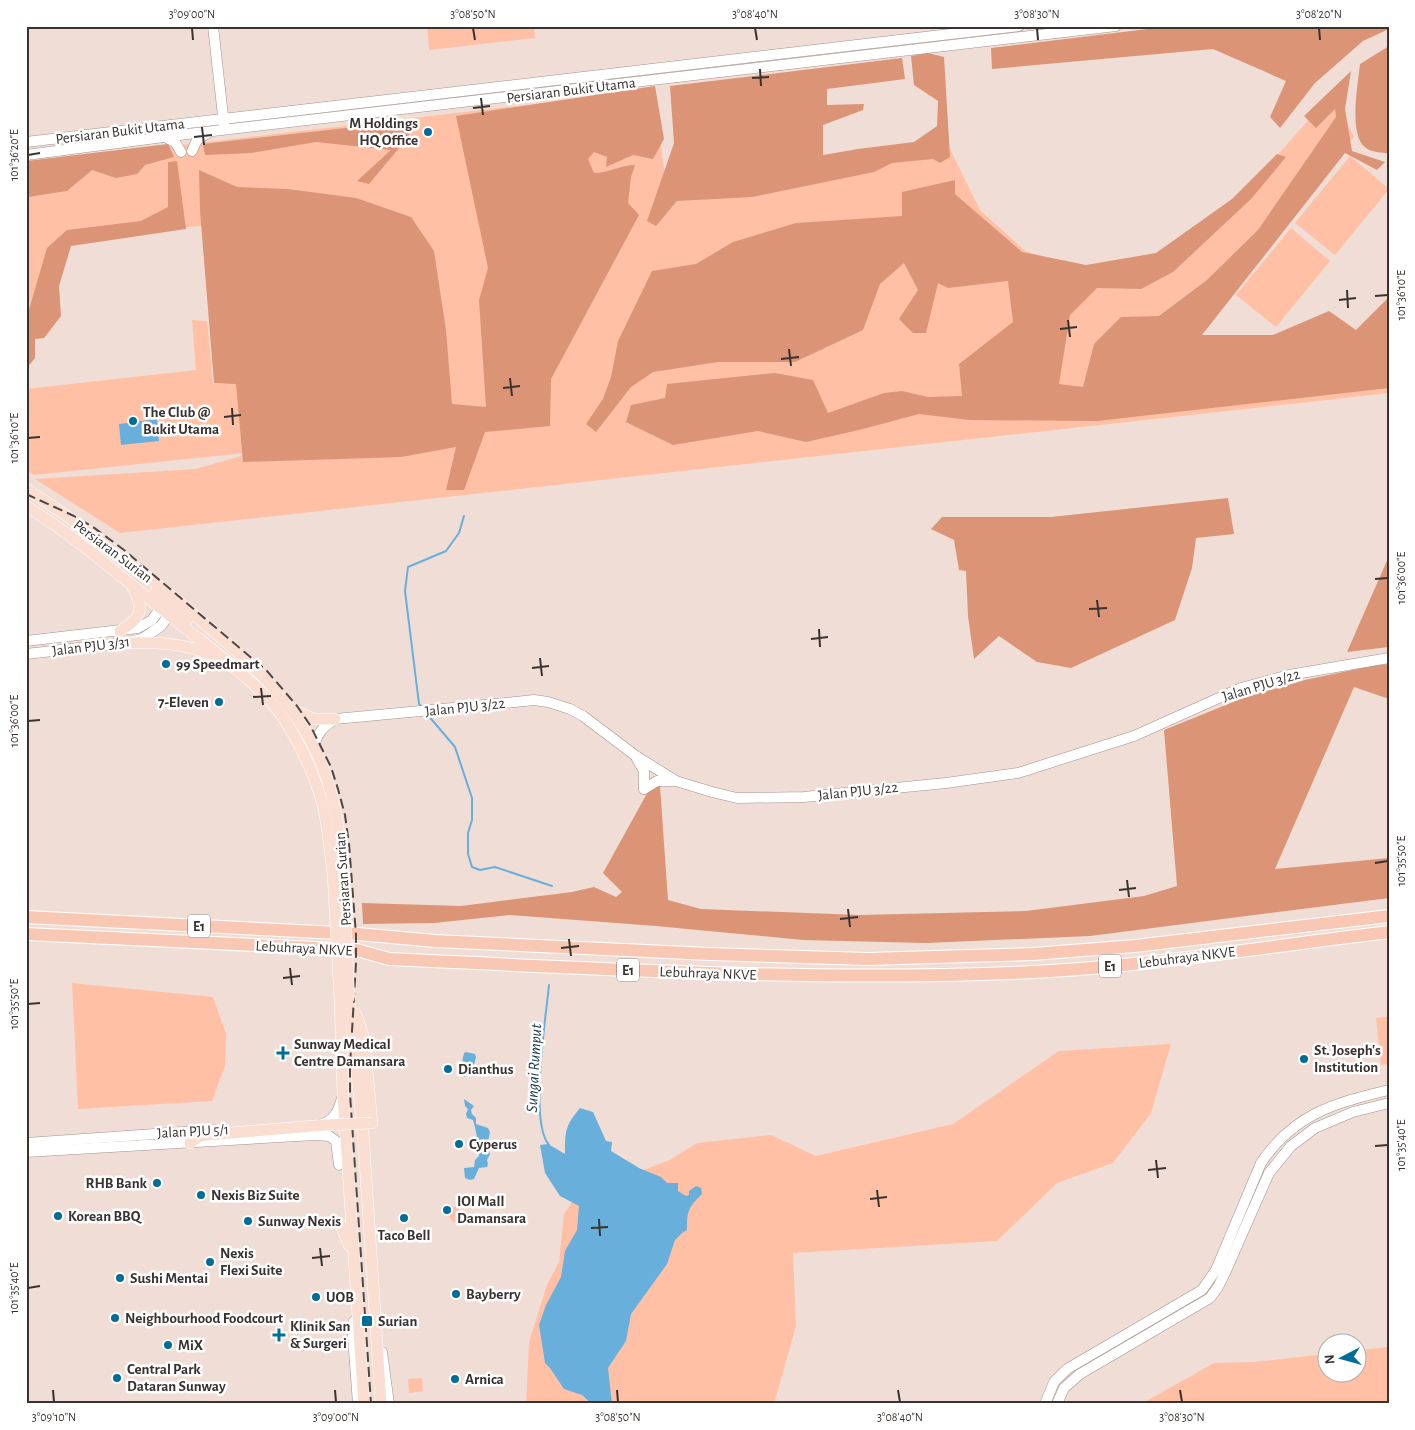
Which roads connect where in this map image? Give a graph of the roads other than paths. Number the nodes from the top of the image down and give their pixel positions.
1 (213, 26) edge
2 (1019, 26) edge
3 (1116, 26) edge
4 (223, 119) junction
5 (224, 130) junction
6 (210, 132) junction
7 (165, 137) junction
8 (26, 142) edge
9 (26, 155) edge
10 (26, 489) edge
11 (26, 506) edge
12 (120, 556) junction
13 (132, 586) junction
14 (167, 609) junction
15 (120, 631) junction
16 (26, 641) edge
17 (124, 643) junction
18 (26, 654) edge
19 (1389, 658) edge
20 (224, 659) junction
21 (293, 710) junction
22 (335, 719) junction
23 (312, 743) junction
24 (636, 756) junction
25 (676, 781) junction
26 (338, 874) junction
27 (1389, 916) edge
28 (26, 917) edge
29 (1389, 932) edge
30 (26, 934) edge
31 (347, 1000) junction
32 (1389, 1090) edge
33 (343, 1096) junction
34 (1389, 1102) edge
35 (325, 1123) junction
36 (324, 1136) junction
37 (26, 1143) edge
38 (190, 1143) junction
39 (26, 1152) edge
40 (338, 1165) dead end
41 (341, 1225) dead end
42 (353, 1256) junction
43 (345, 1283) dead end
44 (356, 1290) junction
45 (357, 1305) junction
46 (376, 1317) junction
47 (381, 1341) joint
48 (358, 1404) edge
49 (364, 1404) edge
50 (381, 1404) edge
51 (389, 1404) edge
52 (1045, 1404) edge
53 (1057, 1404) edge

1 - 4 street
2 - 4 street, Persiaran Bukit Utama
3 - 5 street, Persiaran Bukit Utama
4 - 5 street
4 - 8 street, Persiaran Bukit Utama
5 - 6 street, Persiaran Bukit Utama
6 - 7 street, Persiaran Bukit Utama
6 - 7 street
7 - 9 street, Persiaran Bukit Utama
10 - 12 main road, Persiaran Surian
11 - 13 main road, Persiaran Surian
12 - 14 main road
12 - 21 main road, Persiaran Surian
13 - 14 main road, Persiaran Surian
13 - 15 main road
14 - 15 street, Jalan PJU 3/31
14 - 17 street, Jalan PJU 3/31
14 - 20 main road, Persiaran Surian
14 - 23 main road
15 - 16 street, Jalan PJU 3/31
17 - 18 street, Jalan PJU 3/31
17 - 20 main road
19 - 25 street, Jalan PJU 3/22
20 - 26 main road, Persiaran Surian
21 - 22 main road
21 - 23 main road, Persiaran Surian
22 - 23 street
22 - 24 street, Jalan PJU 3/22
23 - 26 main road, Persiaran Surian
24 - 25 street, Jalan PJU 3/22
24 - 25 street
26 - 31 main road, Persiaran Surian, bridge
27 - 28 highway, Lebuhraya NKVE / E1
29 - 30 highway, Lebuhraya NKVE / E1
31 - 33 main road, Persiaran Surian
31 - 38 main road, bridge
31 - 46 main road, Persiaran Surian
32 - 52 street
33 - 35 street
33 - 42 main road, Persiaran Surian
34 - 53 street
35 - 36 street
35 - 37 street, Jalan PJU 5/1
36 - 38 street, Jalan PJU 5/1
36 - 40 street
38 - 39 street, Jalan PJU 5/1
41 - 42 main road
42 - 44 main road
43 - 44 main road
44 - 45 main road
45 - 48 street
45 - 49 main road
46 - 47 main road
46 - 50 main road, Persiaran Surian
47 - 51 street

